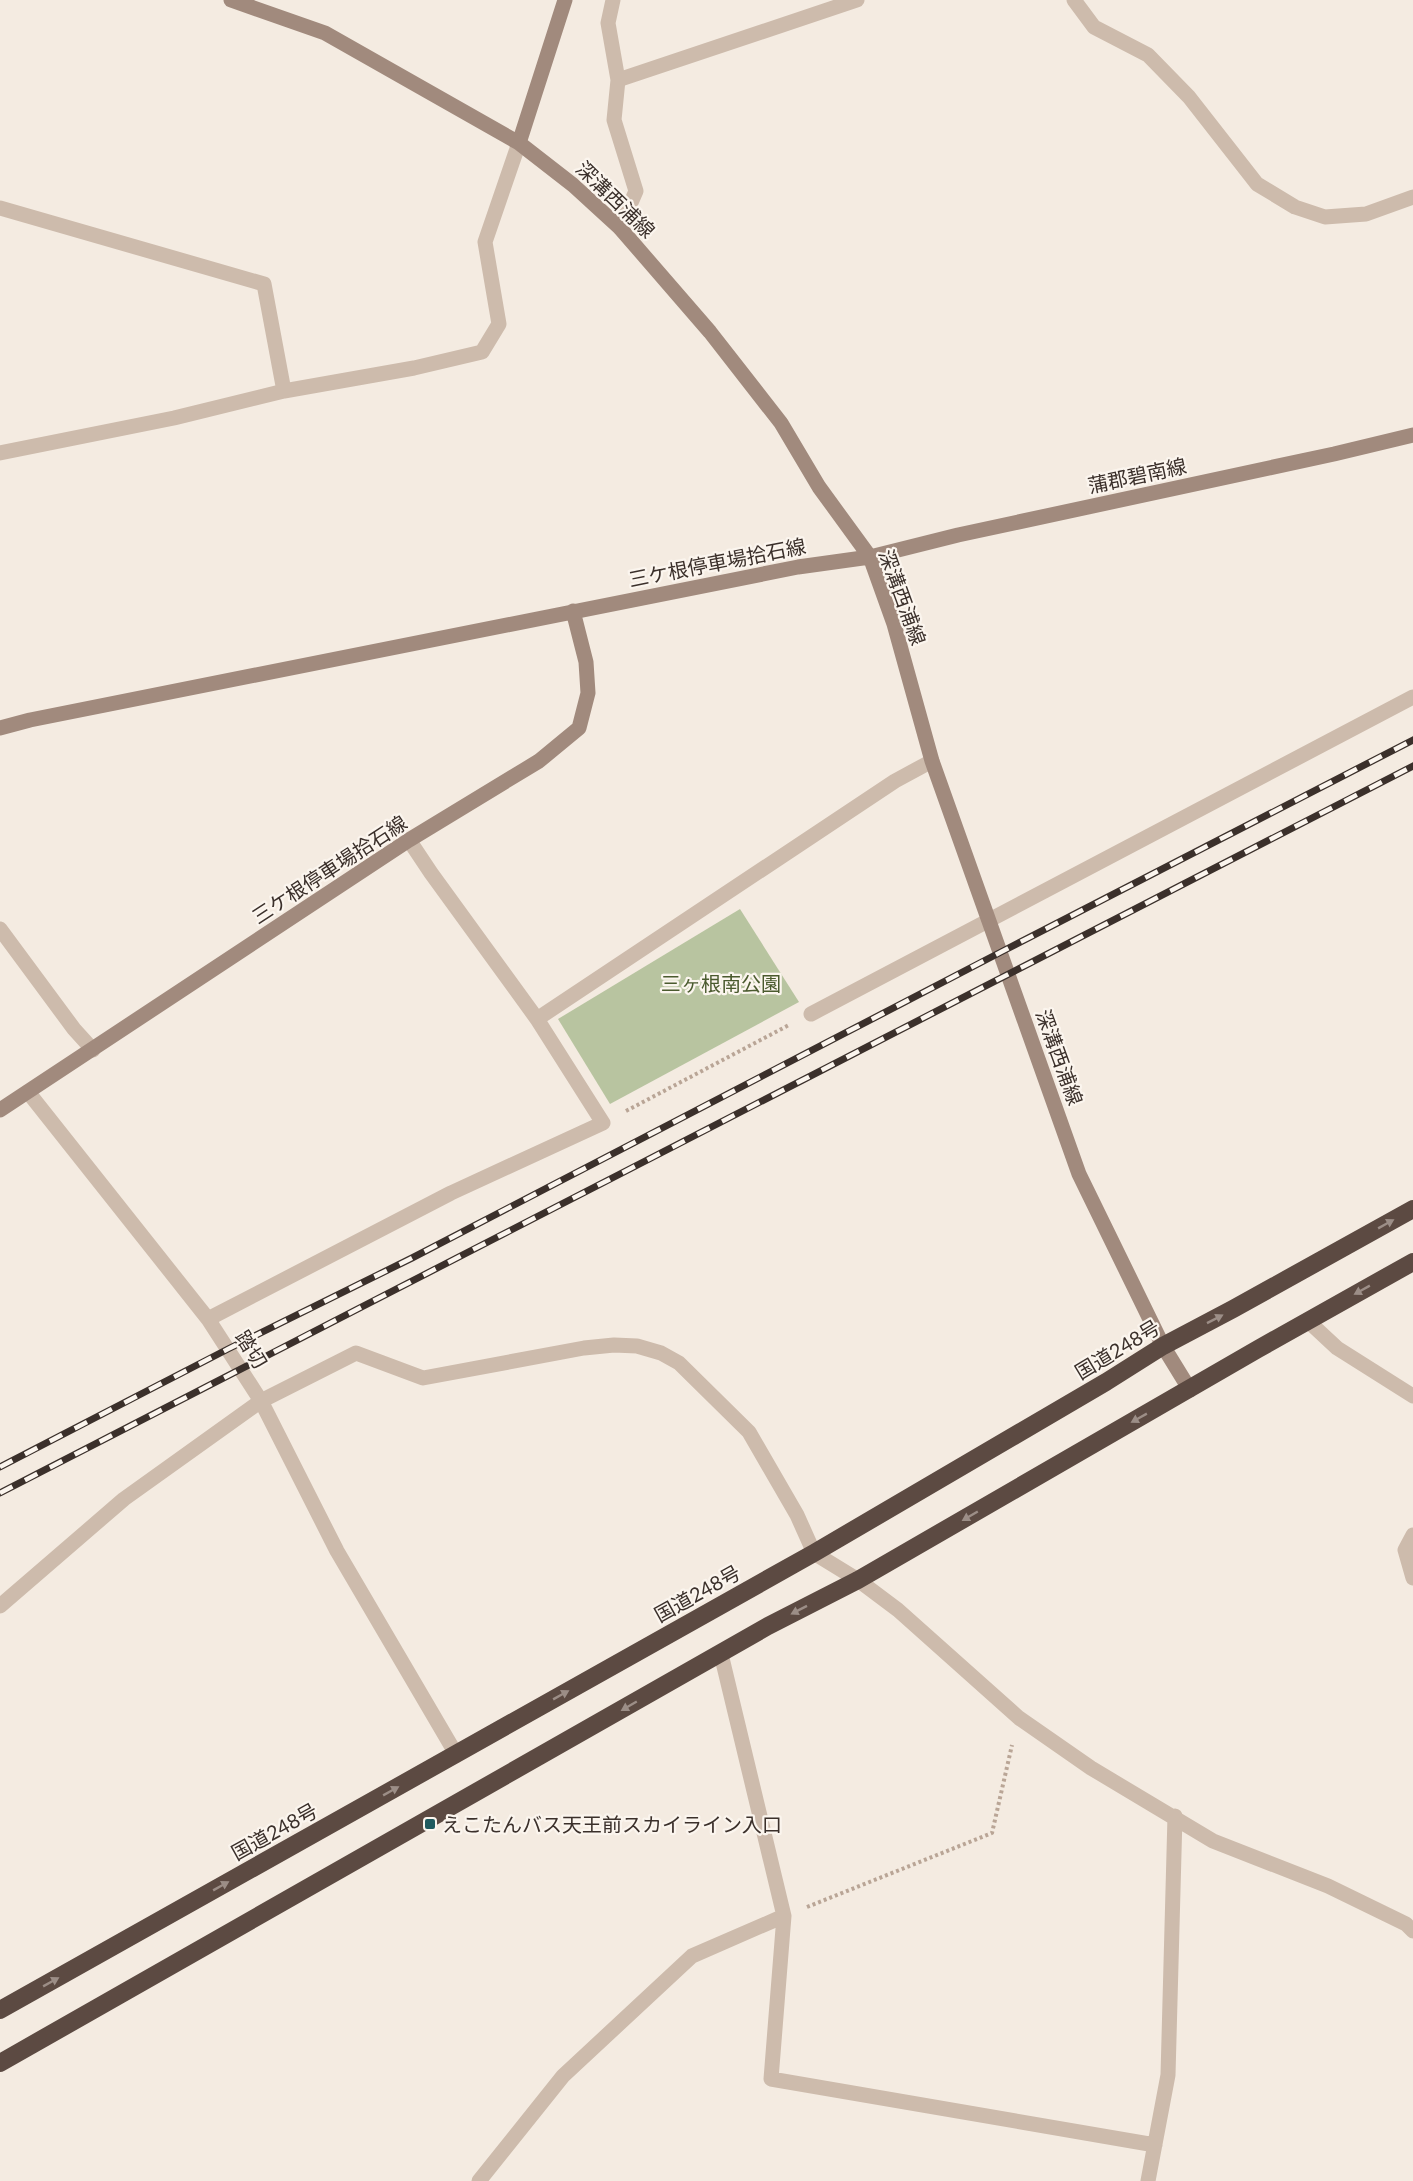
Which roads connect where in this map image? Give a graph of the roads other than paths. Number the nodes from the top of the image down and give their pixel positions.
1 (231, 0) edge
2 (566, 0) edge
3 (613, 0) edge
4 (857, 0) edge
5 (1074, 0) edge
6 (618, 80) junction
7 (519, 143) junction
8 (1413, 197) edge
9 (0, 208) edge
10 (620, 228) junction
11 (284, 392) junction
12 (1413, 435) edge
13 (0, 453) edge
14 (870, 557) junction
15 (573, 611) junction
16 (1413, 697) edge
17 (0, 728) edge
18 (932, 760) junction
19 (410, 840) junction
20 (988, 920) junction
21 (0, 929) edge
22 (811, 1014) road end
23 (537, 1020) junction
24 (93, 1050) junction
25 (28, 1092) junction
26 (0, 1110) edge
27 (1413, 1209) edge
28 (1413, 1262) edge
29 (208, 1319) junction
30 (1308, 1321) junction
31 (1163, 1346) junction
32 (1190, 1390) junction
33 (1413, 1396) edge
34 (261, 1401) junction
35 (1413, 1535) edge
36 (814, 1553) junction
37 (1413, 1578) edge
38 (858, 1580) junction
39 (0, 1606) edge
40 (721, 1654) junction
41 (456, 1755) junction
42 (1175, 1816) junction
43 (784, 1916) junction
44 (1413, 1931) edge
45 (0, 2010) edge
46 (0, 2063) edge
47 (1155, 2145) junction
48 (479, 2181) edge
49 (1148, 2181) edge

1 - 7 main road, 深溝西浦線
2 - 7 main road
3 - 6 street
4 - 6 street
5 - 8 street
6 - 10 street
7 - 10 main road, 深溝西浦線
7 - 11 street
9 - 11 street
10 - 14 main road, 深溝西浦線
11 - 13 street
12 - 14 main road, 蒲郡碧南線
14 - 15 main road, 三ケ根停車場拾石線
14 - 18 main road, 深溝西浦線
15 - 17 main road, 三ケ根停車場拾石線
15 - 19 main road, 三ケ根停車場拾石線
16 - 20 street
18 - 20 main road, 深溝西浦線
18 - 23 street
19 - 23 street
19 - 24 main road, 三ケ根停車場拾石線
20 - 22 street
20 - 31 main road, 深溝西浦線
21 - 24 street
23 - 29 street
24 - 25 main road, 三ケ根停車場拾石線
25 - 26 main road, 三ケ根停車場拾石線
25 - 29 street, 踏切
31 -> 27 highway, 国道248号
28 -> 30 highway
29 - 34 street, 踏切
30 - 32 highway
30 - 33 street
31 - 32 main road, 深溝西浦線
31 - 36 highway, 国道248号
32 -> 38 highway
34 - 36 street
34 - 39 street
34 - 41 street, 踏切
35 - 37 street
36 - 38 street
41 -> 36 highway, 国道248号
38 -> 40 highway
38 - 42 street
40 - 43 street
40 -> 46 highway
45 -> 41 highway, 国道248号
42 - 44 street
42 - 47 street
43 - 47 street
43 - 48 street
47 - 49 street

